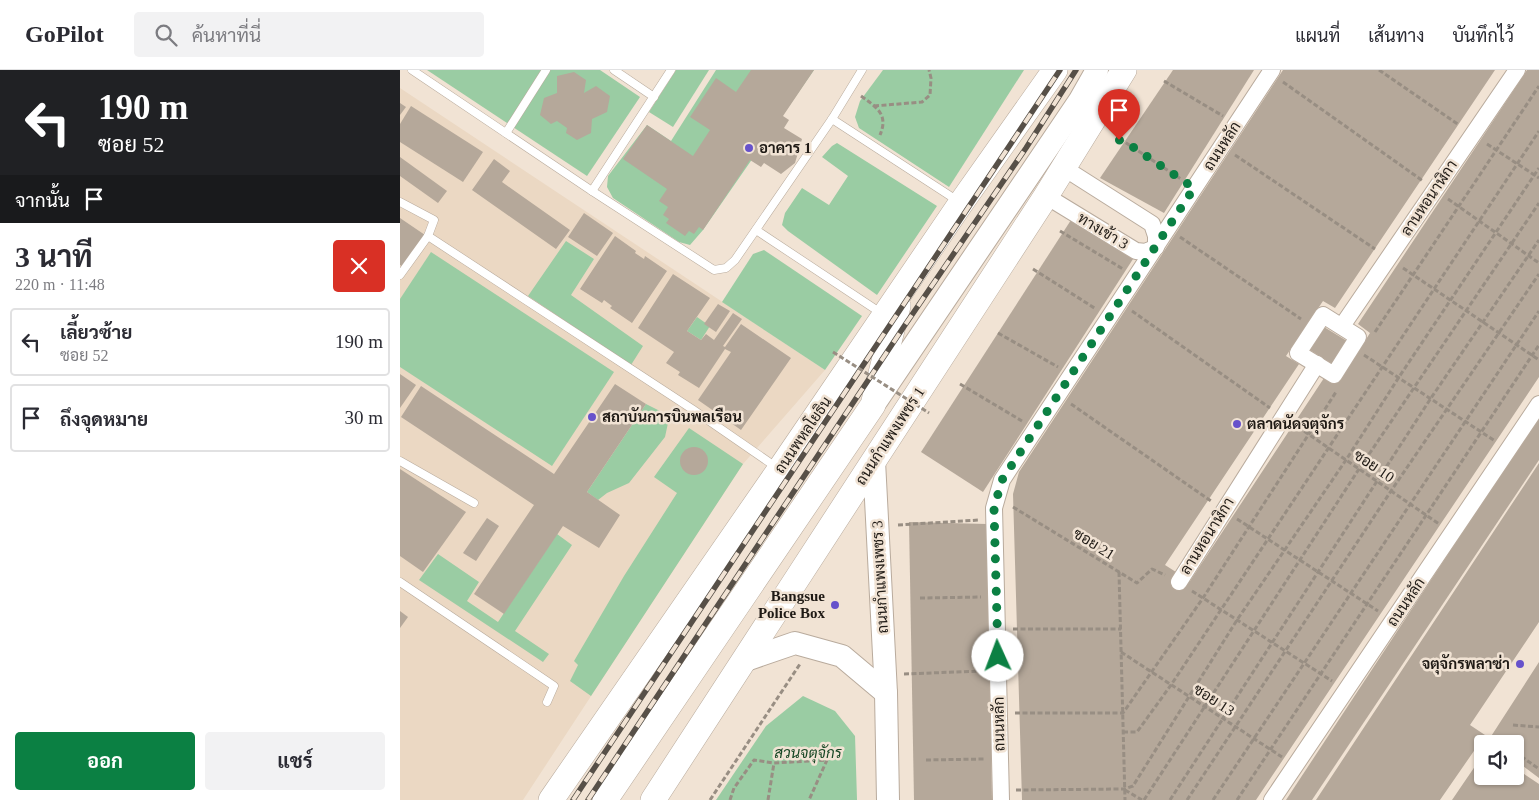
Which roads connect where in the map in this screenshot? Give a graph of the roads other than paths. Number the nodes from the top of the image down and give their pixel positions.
1 (412, 70) edge
2 (546, 70) edge
3 (614, 70) edge
4 (672, 70) edge
5 (862, 70) edge
6 (1054, 70) edge
7 (1097, 70) edge
8 (1124, 70) edge
9 (1517, 70) edge
10 (1271, 72) edge
11 (654, 97) junction
12 (832, 119) junction
13 (506, 133) junction
14 (1064, 168) junction
15 (592, 191) junction
16 (1046, 196) junction
17 (400, 202) edge
18 (961, 203) junction
19 (756, 230) junction
20 (428, 236) junction
21 (1156, 247) junction
22 (400, 275) edge
23 (903, 289) junction
24 (885, 315) junction
25 (1342, 326) junction
26 (1317, 364) junction
27 (873, 404) junction
28 (1539, 404) edge
29 (400, 461) edge
30 (874, 461) junction
31 (780, 470) junction
32 (474, 503) dead end
33 (400, 582) edge
34 (1179, 582) road end
35 (743, 661) junction
36 (886, 684) junction
37 (547, 702) dead end
38 (1001, 795) edge
39 (552, 800) edge
40 (605, 800) edge
41 (653, 800) edge
42 (888, 800) edge
43 (1272, 800) edge

1 - 13 lane
2 - 13 lane
3 - 11 lane
4 - 11 lane
5 - 12 lane
6 - 18 main road, ถนนพหลโยธิน
7 - 27 street
8 - 14 main road, ถนนกำแพงเพชร 1
9 - 25 street, ลานหอนาฬิกา
10 - 21 street, ถนนหลัก
11 - 15 lane
12 - 18 lane
12 - 19 lane
13 - 15 lane
14 - 16 main road, ถนนกำแพงเพชร 1
14 - 21 street, ทางเข้า 3
15 - 19 lane
16 - 21 street, ทางเข้า 3
16 - 30 main road, ถนนกำแพงเพชร 1
17 - 20 lane
18 - 23 main road, ถนนพหลโยธิน
19 - 24 lane
20 - 22 lane
20 - 31 lane
21 - 38 street, ถนนหลัก
23 - 24 main road, ถนนพหลโยธิน
23 - 27 main road
24 - 31 main road, ถนนพหลโยธิน
25 - 26 street
25 - 26 street
26 - 34 street, ลานหอนาฬิกา
27 - 40 main road
28 - 43 street, ถนนหลัก
29 - 32 lane
30 - 35 main road, ถนนกำแพงเพชร 1
30 - 36 street, ถนนกำแพงเพชร 3
31 - 39 main road, ถนนพหลโยธิน
33 - 37 lane
35 - 36 street
35 - 41 main road, ถนนกำแพงเพชร 1
36 - 42 street, ถนนกำแพงเพชร 3

